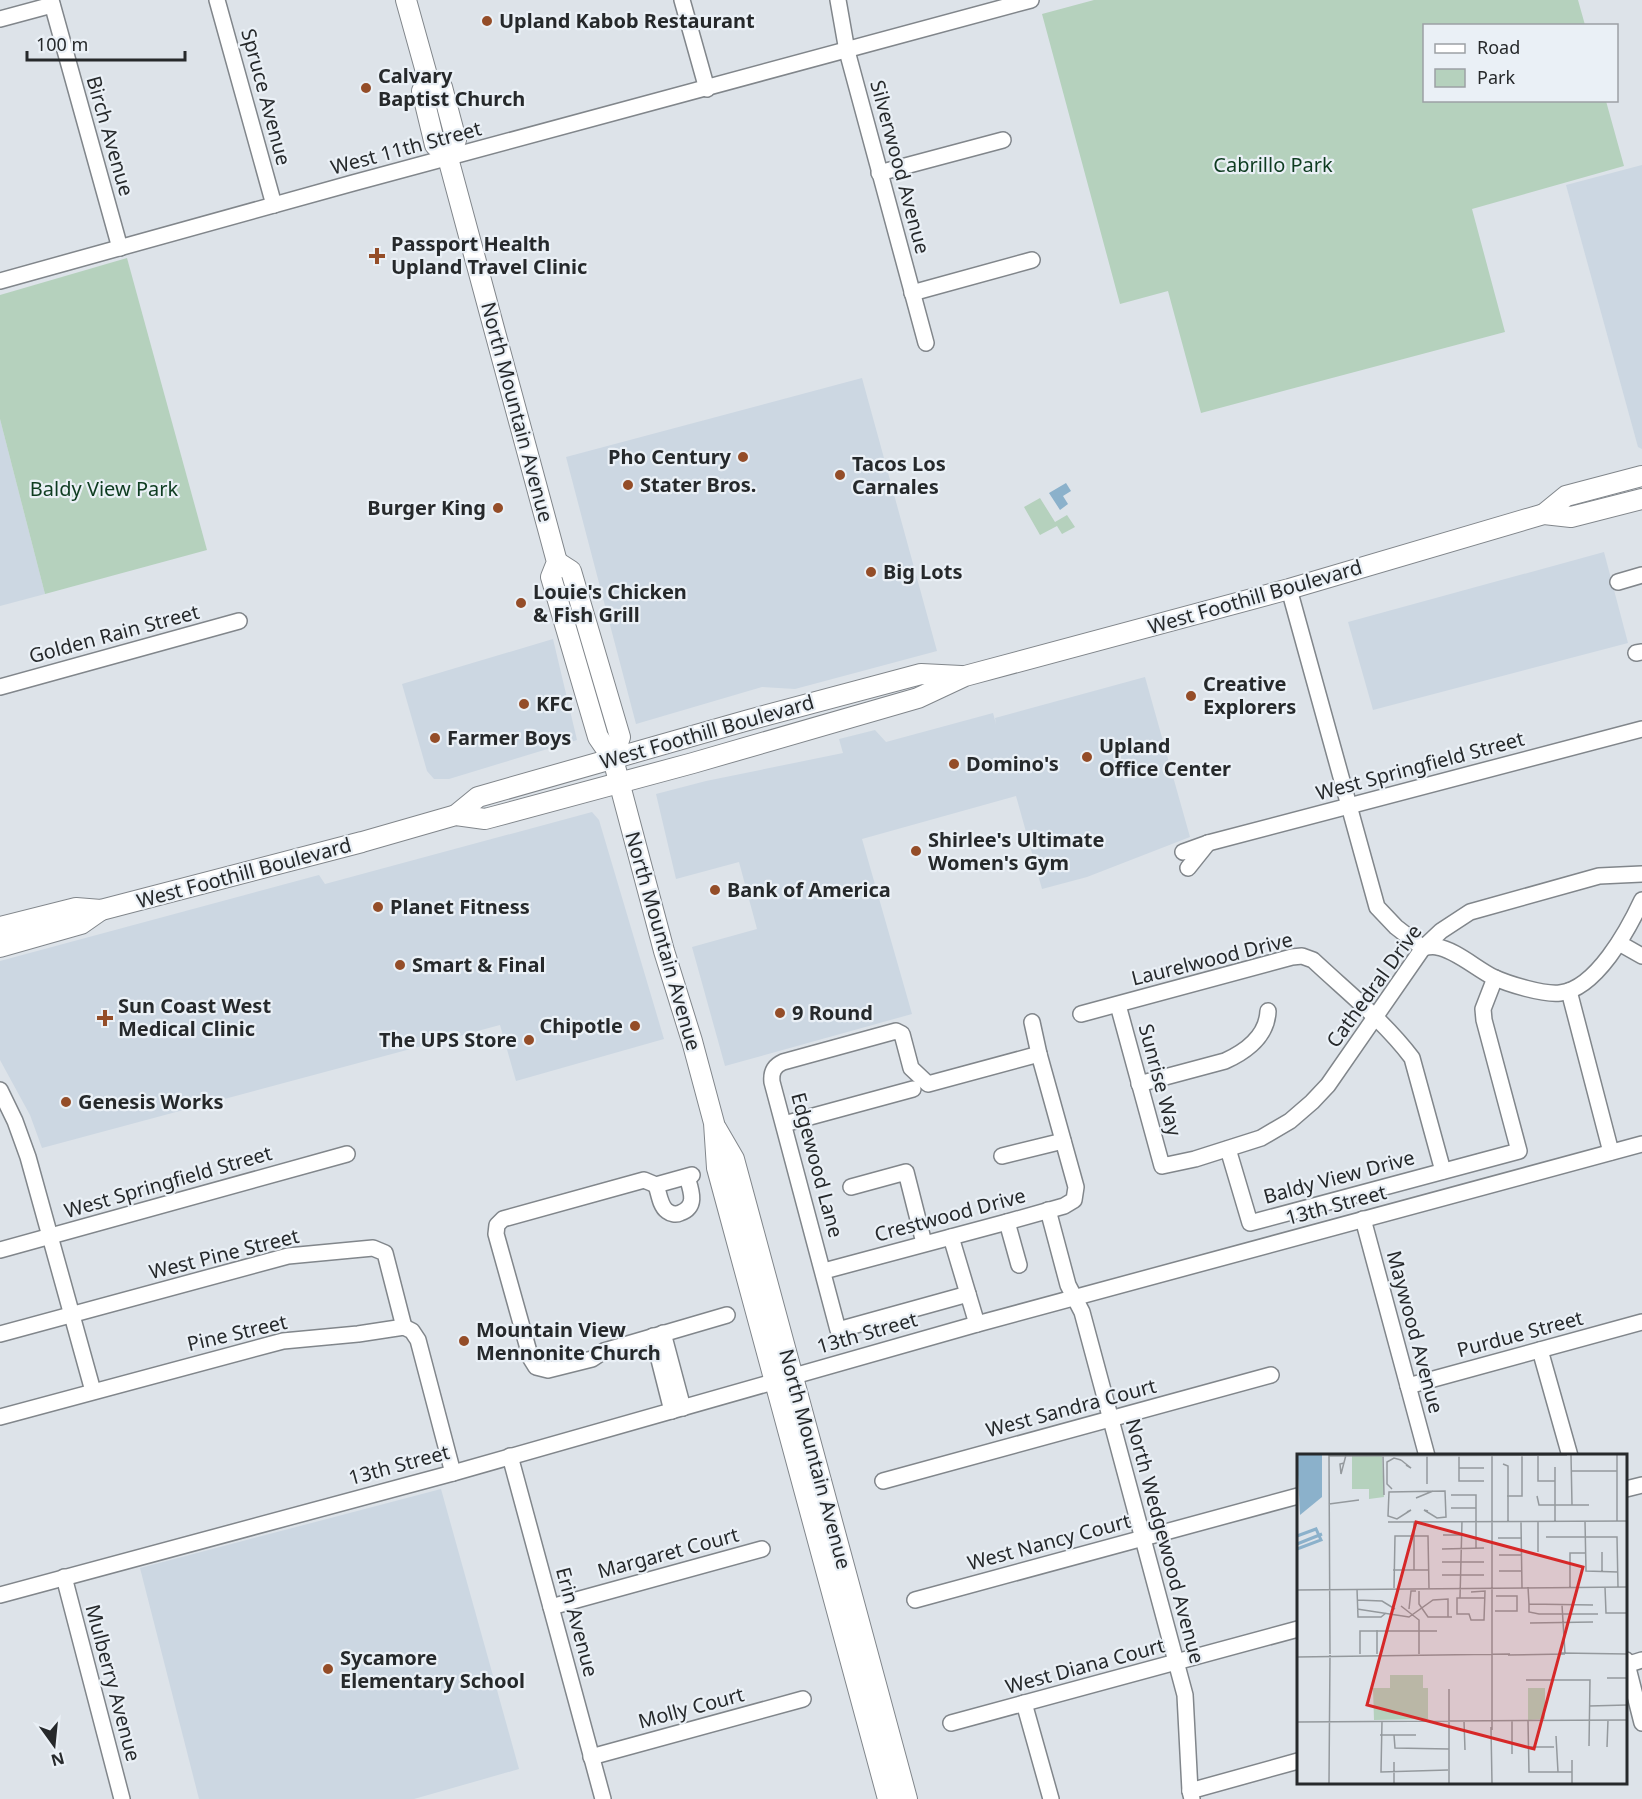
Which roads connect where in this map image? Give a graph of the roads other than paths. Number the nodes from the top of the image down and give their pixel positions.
1 (217, 0) edge
2 (406, 0) edge
3 (682, 0) edge
4 (838, 0) edge
5 (1031, 0) edge
6 (51, 2) edge
7 (0, 19) edge
8 (847, 51) junction
9 (707, 88) junction
10 (1003, 140) dead end
11 (448, 158) junction
12 (879, 173) junction
13 (274, 205) junction
14 (120, 248) junction
15 (1032, 260) dead end
16 (0, 281) edge
17 (912, 293) junction
18 (926, 343) dead end
19 (1640, 476) edge
20 (1642, 499) edge
21 (1544, 514) junction
22 (1579, 515) junction
23 (1642, 575) edge
24 (1618, 582) dead end
25 (1289, 589) junction
26 (239, 621) dead end
27 (965, 676) junction
28 (0, 687) edge
29 (1642, 729) edge
30 (613, 759) junction
31 (619, 783) junction
32 (1348, 806) junction
33 (456, 815) junction
34 (1208, 843) junction
35 (1183, 852) dead end
36 (1188, 868) dead end
37 (1642, 874) edge
38 (1642, 900) edge
39 (101, 910) junction
40 (0, 927) edge
41 (1619, 943) junction
42 (0, 947) edge
43 (1423, 948) junction
44 (1642, 956) edge
45 (1495, 978) junction
46 (1565, 992) junction
47 (1118, 1005) junction
48 (1268, 1011) dead end
49 (1081, 1014) dead end
50 (1374, 1016) junction
51 (1032, 1022) dead end
52 (1039, 1054) junction
53 (1139, 1084) junction
54 (921, 1087) junction
55 (0, 1090) edge
56 (784, 1124) junction
57 (1063, 1141) junction
58 (1642, 1144) edge
59 (1228, 1149) junction
60 (1607, 1153) junction
61 (347, 1154) dead end
62 (1002, 1156) dead end
63 (1162, 1166) joint
64 (1443, 1171) junction
65 (657, 1185) junction
66 (851, 1187) dead end
67 (1048, 1210) junction
68 (1363, 1219) junction
69 (1007, 1222) junction
70 (49, 1237) junction
71 (951, 1237) junction
72 (924, 1243) junction
73 (0, 1250) edge
74 (1019, 1265) dead end
75 (824, 1270) junction
76 (968, 1294) junction
77 (1074, 1299) junction
78 (72, 1315) junction
79 (727, 1315) dead end
80 (1642, 1322) edge
81 (977, 1324) junction
82 (405, 1327) junction
83 (0, 1334) edge
84 (658, 1334) junction
85 (1540, 1350) junction
86 (1271, 1375) dead end
87 (783, 1379) junction
88 (1408, 1386) junction
89 (93, 1391) junction
90 (677, 1410) junction
91 (0, 1418) edge
92 (1110, 1419) junction
93 (1427, 1454) edge
94 (1570, 1454) edge
95 (510, 1456) junction
96 (453, 1473) junction
97 (883, 1481) dead end
98 (1642, 1485) edge
99 (1627, 1489) edge
100 (1297, 1497) edge
101 (1144, 1539) junction
102 (762, 1549) dead end
103 (64, 1577) junction
104 (0, 1594) edge
105 (915, 1600) dead end
106 (551, 1607) junction
107 (1297, 1630) edge
108 (1642, 1660) edge
109 (1176, 1663) junction
110 (1627, 1663) edge
111 (1627, 1667) edge
112 (803, 1699) dead end
113 (1024, 1703) junction
114 (1642, 1723) edge
115 (951, 1724) dead end
116 (591, 1757) junction
117 (1297, 1762) edge
118 (1191, 1795) edge
119 (122, 1799) edge
120 (603, 1799) edge
121 (888, 1799) edge
122 (907, 1799) edge
123 (1051, 1799) edge

1 - 13 street, Spruce Avenue
2 - 11 main road, North Mountain Avenue
3 - 9 street
4 - 8 street, Silverwood Avenue
5 - 8 street, West 11th Street
6 - 7 street
6 - 14 street, Birch Avenue
8 - 9 street, West 11th Street
8 - 12 street, Silverwood Avenue
9 - 11 street, West 11th Street
10 - 12 street
11 - 13 street, West 11th Street
11 - 30 main road, North Mountain Avenue
12 - 17 street, Silverwood Avenue
13 - 14 street, West 11th Street
14 - 16 street, West 11th Street
15 - 17 street
17 - 18 street, Silverwood Avenue
19 - 21 main road, West Foothill Boulevard
19 - 22 main road
20 - 22 main road, West Foothill Boulevard
21 - 22 main road, West Foothill Boulevard
21 - 25 main road, West Foothill Boulevard
23 - 24 street
25 - 27 main road, West Foothill Boulevard
25 - 32 street
26 - 28 street, Golden Rain Street
27 - 30 main road, West Foothill Boulevard
27 - 31 main road, West Foothill Boulevard
29 - 32 street, West Springfield Street
30 - 31 main road, North Mountain Avenue
30 - 33 main road, West Foothill Boulevard
31 - 33 main road, West Foothill Boulevard
31 - 87 main road, North Mountain Avenue
32 - 34 street, West Springfield Street
32 - 43 street
33 - 39 main road, West Foothill Boulevard
34 - 35 street, West Springfield Street
34 - 36 street
37 - 43 street, Cathedral Drive
38 - 41 street
39 - 40 main road, West Foothill Boulevard
39 - 42 main road, West Foothill Boulevard
41 - 44 street
41 - 46 street
43 - 45 street
43 - 50 street, Cathedral Drive
45 - 46 street
45 - 64 street
46 - 60 street
47 - 49 street, Laurelwood Drive
47 - 50 street, Laurelwood Drive
47 - 53 street, Sunrise Way
48 - 53 street
50 - 59 street, Cathedral Drive
50 - 64 street, Laurelwood Drive
51 - 52 street
52 - 54 street
52 - 57 street
53 - 63 street, Sunrise Way
54 - 56 street
54 - 56 street, Edgewood Lane
55 - 70 street
56 - 75 street, Edgewood Lane
57 - 62 street
57 - 67 street, Crestwood Drive
58 - 60 street, 13th Street
59 - 63 street, Cathedral Drive
59 - 64 street, Baldy View Drive
60 - 68 street, 13th Street
61 - 70 street, West Springfield Street
65 - 65 street
65 - 84 street
66 - 72 street
67 - 69 street, Crestwood Drive
67 - 77 street, North Wedgewood Avenue
68 - 77 street, 13th Street
68 - 88 street, Maywood Avenue
69 - 71 street, Crestwood Drive
69 - 74 street
70 - 73 street, West Springfield Street
70 - 78 street
71 - 72 street, Crestwood Drive
71 - 76 street
72 - 75 street, Crestwood Drive
75 - 76 street, Edgewood Lane
76 - 81 street
77 - 81 street, 13th Street
77 - 92 street, North Wedgewood Avenue
78 - 82 street, West Pine Street
78 - 83 street, West Pine Street
78 - 89 street
79 - 84 street
80 - 85 street, Purdue Street
81 - 87 street, 13th Street
82 - 89 street, Pine Street
82 - 96 street
84 - 90 street
85 - 88 street, Purdue Street
85 - 94 street
86 - 92 street, West Sandra Court
87 - 90 street, 13th Street
87 - 121 main road, North Mountain Avenue
87 - 122 main road, North Mountain Avenue
88 - 93 street, Maywood Avenue
89 - 91 street, Pine Street
90 - 95 street, 13th Street
92 - 97 street, West Sandra Court
92 - 101 street, North Wedgewood Avenue
95 - 96 street, 13th Street
95 - 106 street, Erin Avenue
96 - 103 street, 13th Street
98 - 99 street
100 - 101 street, West Nancy Court
101 - 105 street, West Nancy Court
101 - 109 street, North Wedgewood Avenue
102 - 106 street, Margaret Court
103 - 104 street, 13th Street
103 - 119 street, Mulberry Avenue
106 - 116 street, Erin Avenue
107 - 109 street, West Diana Court
108 - 110 street
109 - 113 street, West Diana Court
109 - 118 street, North Wedgewood Avenue
111 - 114 street
112 - 116 street, Molly Court
113 - 115 street, West Diana Court
113 - 123 street
116 - 120 street, Erin Avenue
117 - 118 street

